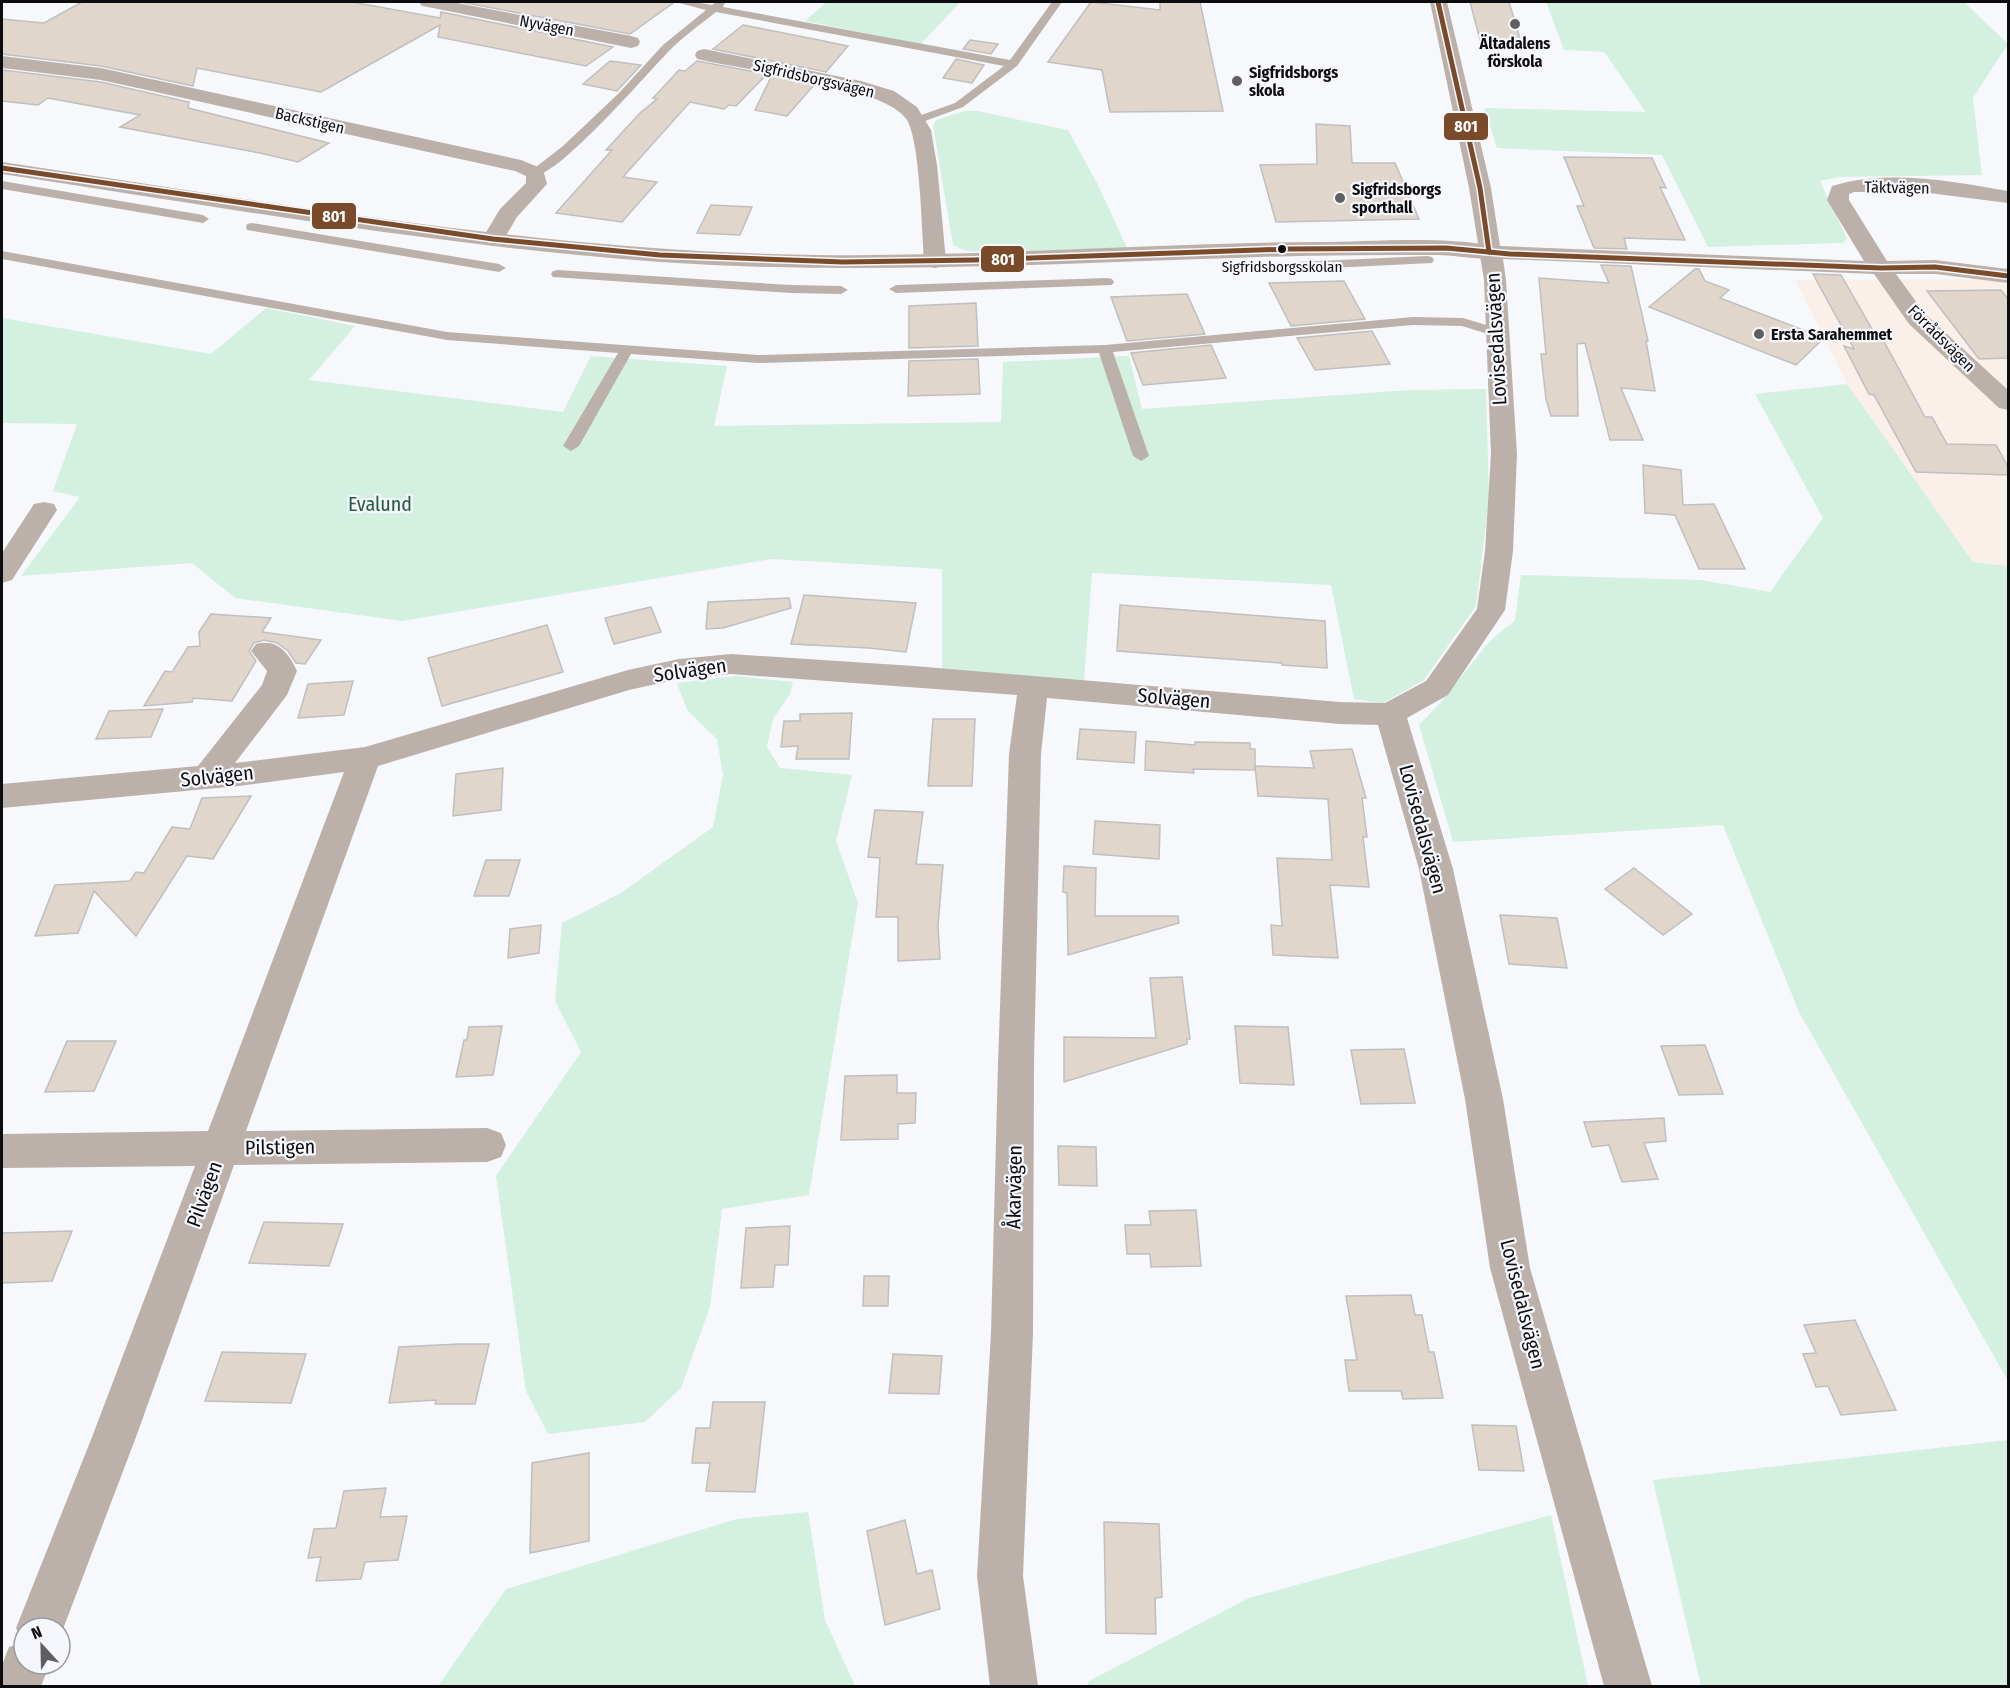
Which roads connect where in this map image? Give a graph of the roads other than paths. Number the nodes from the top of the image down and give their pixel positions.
1 (428, 2) edge
2 (1057, 2) edge
3 (1437, 2) edge
4 (680, 4) edge
5 (719, 5) edge
6 (631, 42) dead end
7 (704, 55) dead end
8 (2, 62) edge
9 (1014, 64) junction
10 (917, 120) junction
11 (2, 168) edge
12 (536, 173) junction
13 (2, 185) edge
14 (2008, 197) edge
15 (203, 219) dead end
16 (252, 227) dead end
17 (493, 238) junction
18 (1490, 252) junction
19 (2, 255) edge
20 (1427, 260) dead end
21 (935, 261) junction
22 (499, 268) dead end
23 (1251, 268) dead end
24 (1881, 268) junction
25 (558, 274) dead end
26 (2008, 276) edge
27 (1107, 282) dead end
28 (896, 289) dead end
29 (841, 290) dead end
30 (1498, 333) junction
31 (627, 349) junction
32 (1105, 349) junction
33 (2008, 403) edge
34 (571, 446) dead end
35 (1141, 456) dead end
36 (44, 510) dead end
37 (2, 574) edge
38 (266, 651) dead end
39 (1033, 686) junction
40 (1390, 714) junction
41 (365, 758) junction
42 (207, 777) junction
43 (2, 796) edge
44 (487, 1145) dead end
45 (221, 1148) junction
46 (2, 1151) edge
47 (45, 1616) edge
48 (1014, 1686) edge
49 (1628, 1686) edge

1 - 6 street, Nyvägen
2 - 9 lane
3 - 18 street, Lovisedalsvägen
4 - 5 lane
5 - 9 lane
5 - 12 lane
7 - 10 street, Sigfridsborgsvägen
8 - 12 street, Backstigen
9 - 10 lane
10 - 21 street
11 - 17 street
12 - 17 street
13 - 15 lane
14 - 24 street, Täktvägen
16 - 22 lane
17 - 21 street
18 - 21 street
18 - 24 street
18 - 30 street, Lovisedalsvägen
19 - 31 lane
20 - 23 lane
24 - 26 street
24 - 33 street, Förrådsvägen
25 - 29 lane
27 - 28 lane
30 - 32 lane
30 - 40 street, Lovisedalsvägen
31 - 32 lane
31 - 34 lane
32 - 35 lane
36 - 37 street
38 - 42 street
39 - 40 street, Solvägen
39 - 41 street, Solvägen
39 - 48 street, Åkarvägen
40 - 49 street, Lovisedalsvägen
41 - 42 street, Solvägen
41 - 45 street, Pilvägen
42 - 43 street, Solvägen
44 - 45 street, Pilstigen
45 - 46 street, Pilstigen
45 - 47 street, Pilvägen

